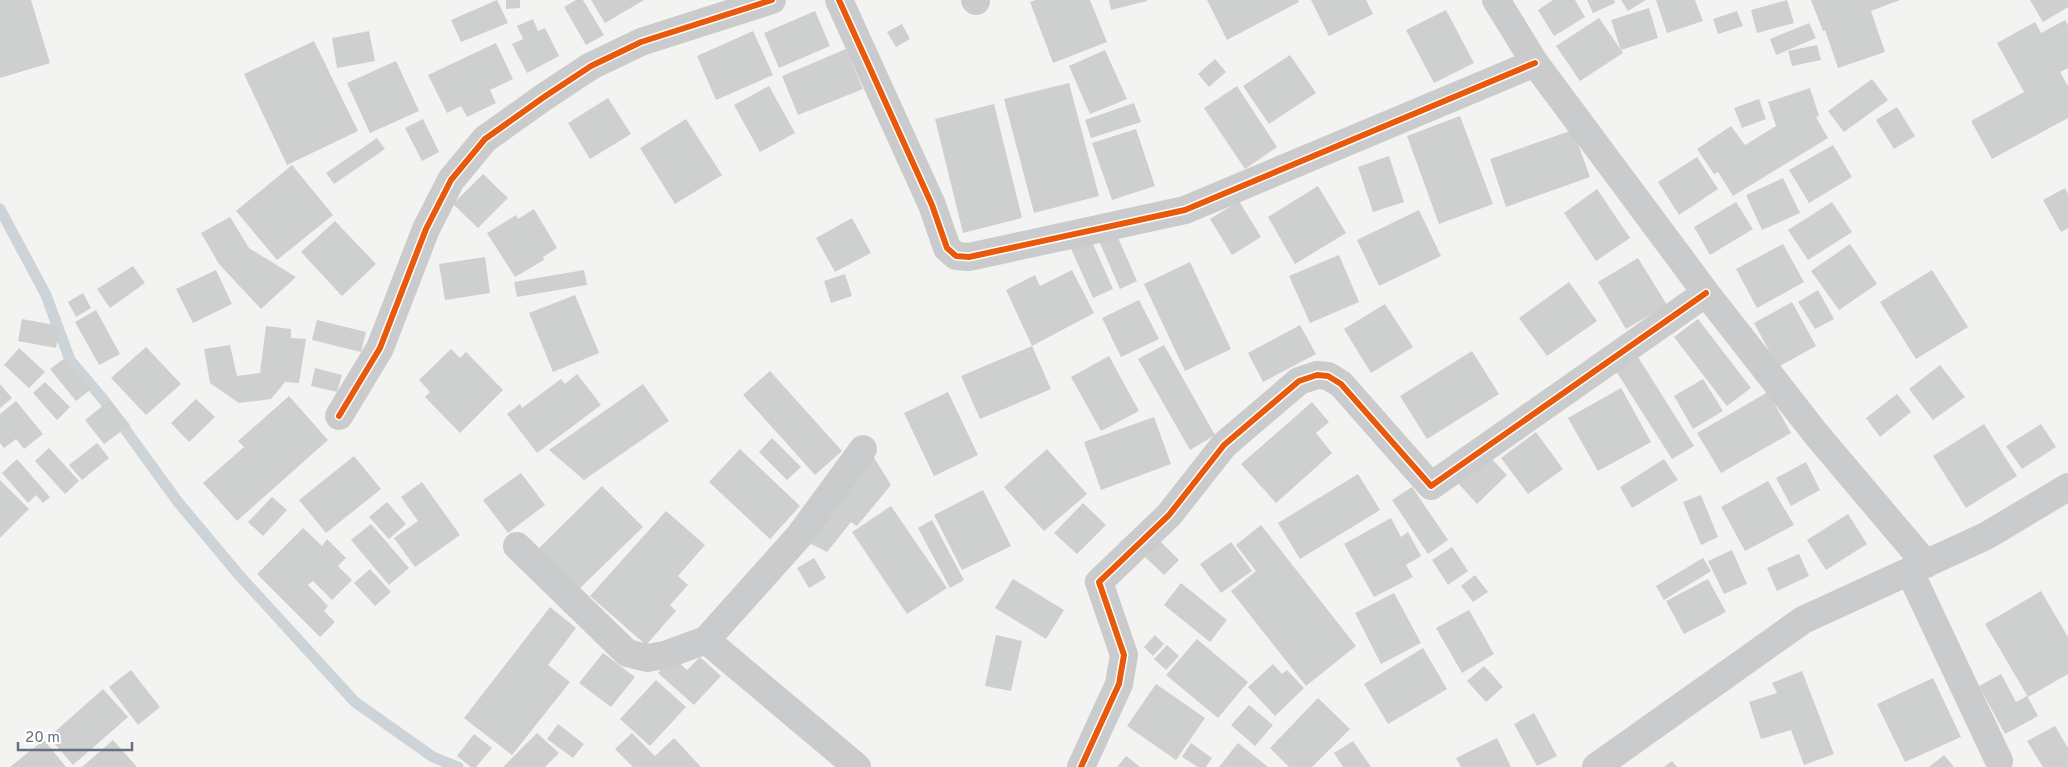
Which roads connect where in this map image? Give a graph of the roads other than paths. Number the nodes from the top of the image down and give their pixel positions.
1 (772, 0) edge
2 (839, 0) edge
3 (1496, 0) edge
4 (1535, 63) junction
5 (1706, 293) junction
6 (339, 416) dead end
7 (863, 449) dead end
8 (2068, 487) edge
9 (517, 546) dead end
10 (1918, 568) junction
11 (706, 640) junction
12 (1999, 761) dead end
13 (857, 767) edge
14 (1081, 767) edge
15 (1596, 767) edge

1 - 6 street
2 - 4 street
3 - 4 street
4 - 5 street
5 - 10 street
5 - 14 street
7 - 11 street
8 - 10 street
9 - 11 street
10 - 12 street
10 - 15 street
11 - 13 street

